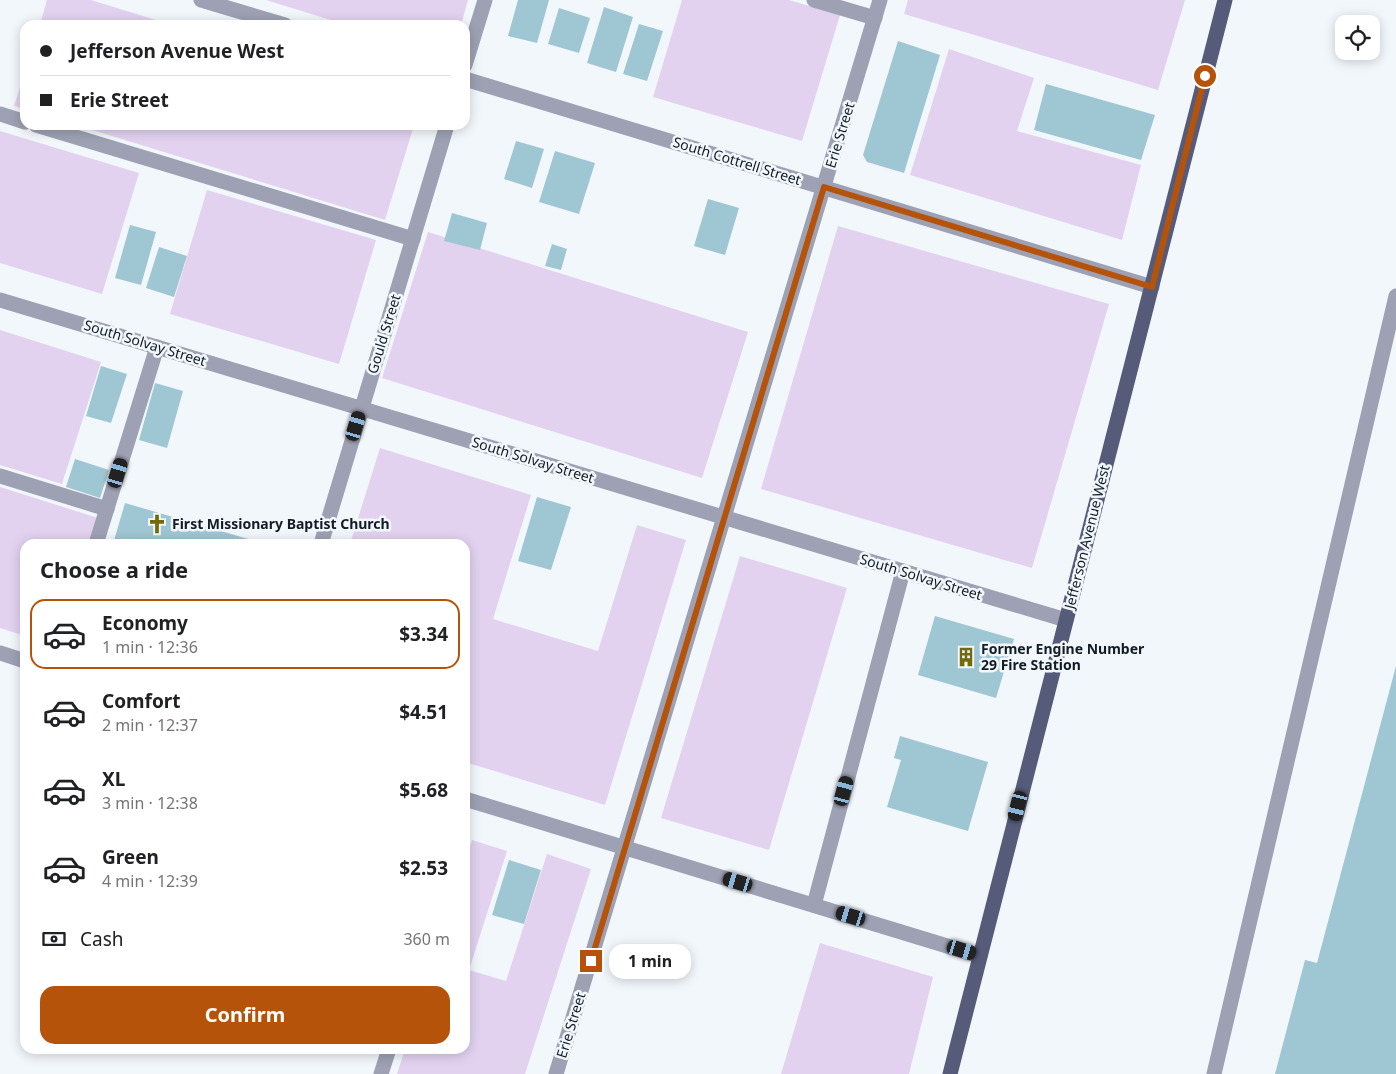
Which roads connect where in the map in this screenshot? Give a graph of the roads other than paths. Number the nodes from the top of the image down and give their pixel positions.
1 (201, 0) edge
2 (485, 0) edge
3 (814, 0) edge
4 (880, 0) edge
5 (1225, 0) edge
6 (875, 18) junction
7 (268, 20) edge
8 (470, 49) edge
9 (470, 80) edge
10 (0, 114) edge
11 (20, 120) edge
12 (53, 130) edge
13 (446, 130) edge
14 (824, 187) junction
15 (413, 239) junction
16 (1152, 287) junction
17 (1396, 296) edge
18 (0, 300) edge
19 (157, 347) junction
20 (362, 409) junction
21 (0, 476) edge
22 (107, 509) junction
23 (725, 518) junction
24 (98, 539) edge
25 (323, 539) edge
26 (903, 571) junction
27 (1066, 620) junction
28 (0, 653) edge
29 (20, 659) edge
30 (470, 802) edge
31 (625, 848) junction
32 (814, 905) junction
33 (980, 956) junction
34 (387, 1054) edge
35 (381, 1074) edge
36 (556, 1074) edge
37 (950, 1074) edge
38 (1214, 1074) edge

1 - 7 street
2 - 8 street
3 - 6 street
4 - 6 street, Erie Street
5 - 16 main road, Jefferson Avenue West
6 - 14 street, Erie Street
9 - 14 street, South Cottrell Street
10 - 11 street
12 - 15 street
13 - 15 street, Gould Street
14 - 16 street, South Cottrell Street
14 - 23 street, Erie Street
15 - 20 street, Gould Street
16 - 27 main road, Jefferson Avenue West
17 - 38 street
18 - 19 street, South Solvay Street
19 - 20 street, South Solvay Street
19 - 22 street
20 - 23 street, South Solvay Street
20 - 25 street, Gould Street
21 - 22 street
22 - 24 street
23 - 26 street, South Solvay Street
23 - 31 street, Erie Street
26 - 27 street, South Solvay Street
26 - 32 street
27 - 33 main road, Jefferson Avenue West
28 - 29 street
30 - 31 street
31 - 32 street
31 - 36 street, Erie Street
32 - 33 street
33 - 37 main road, Jefferson Avenue West
34 - 35 street

